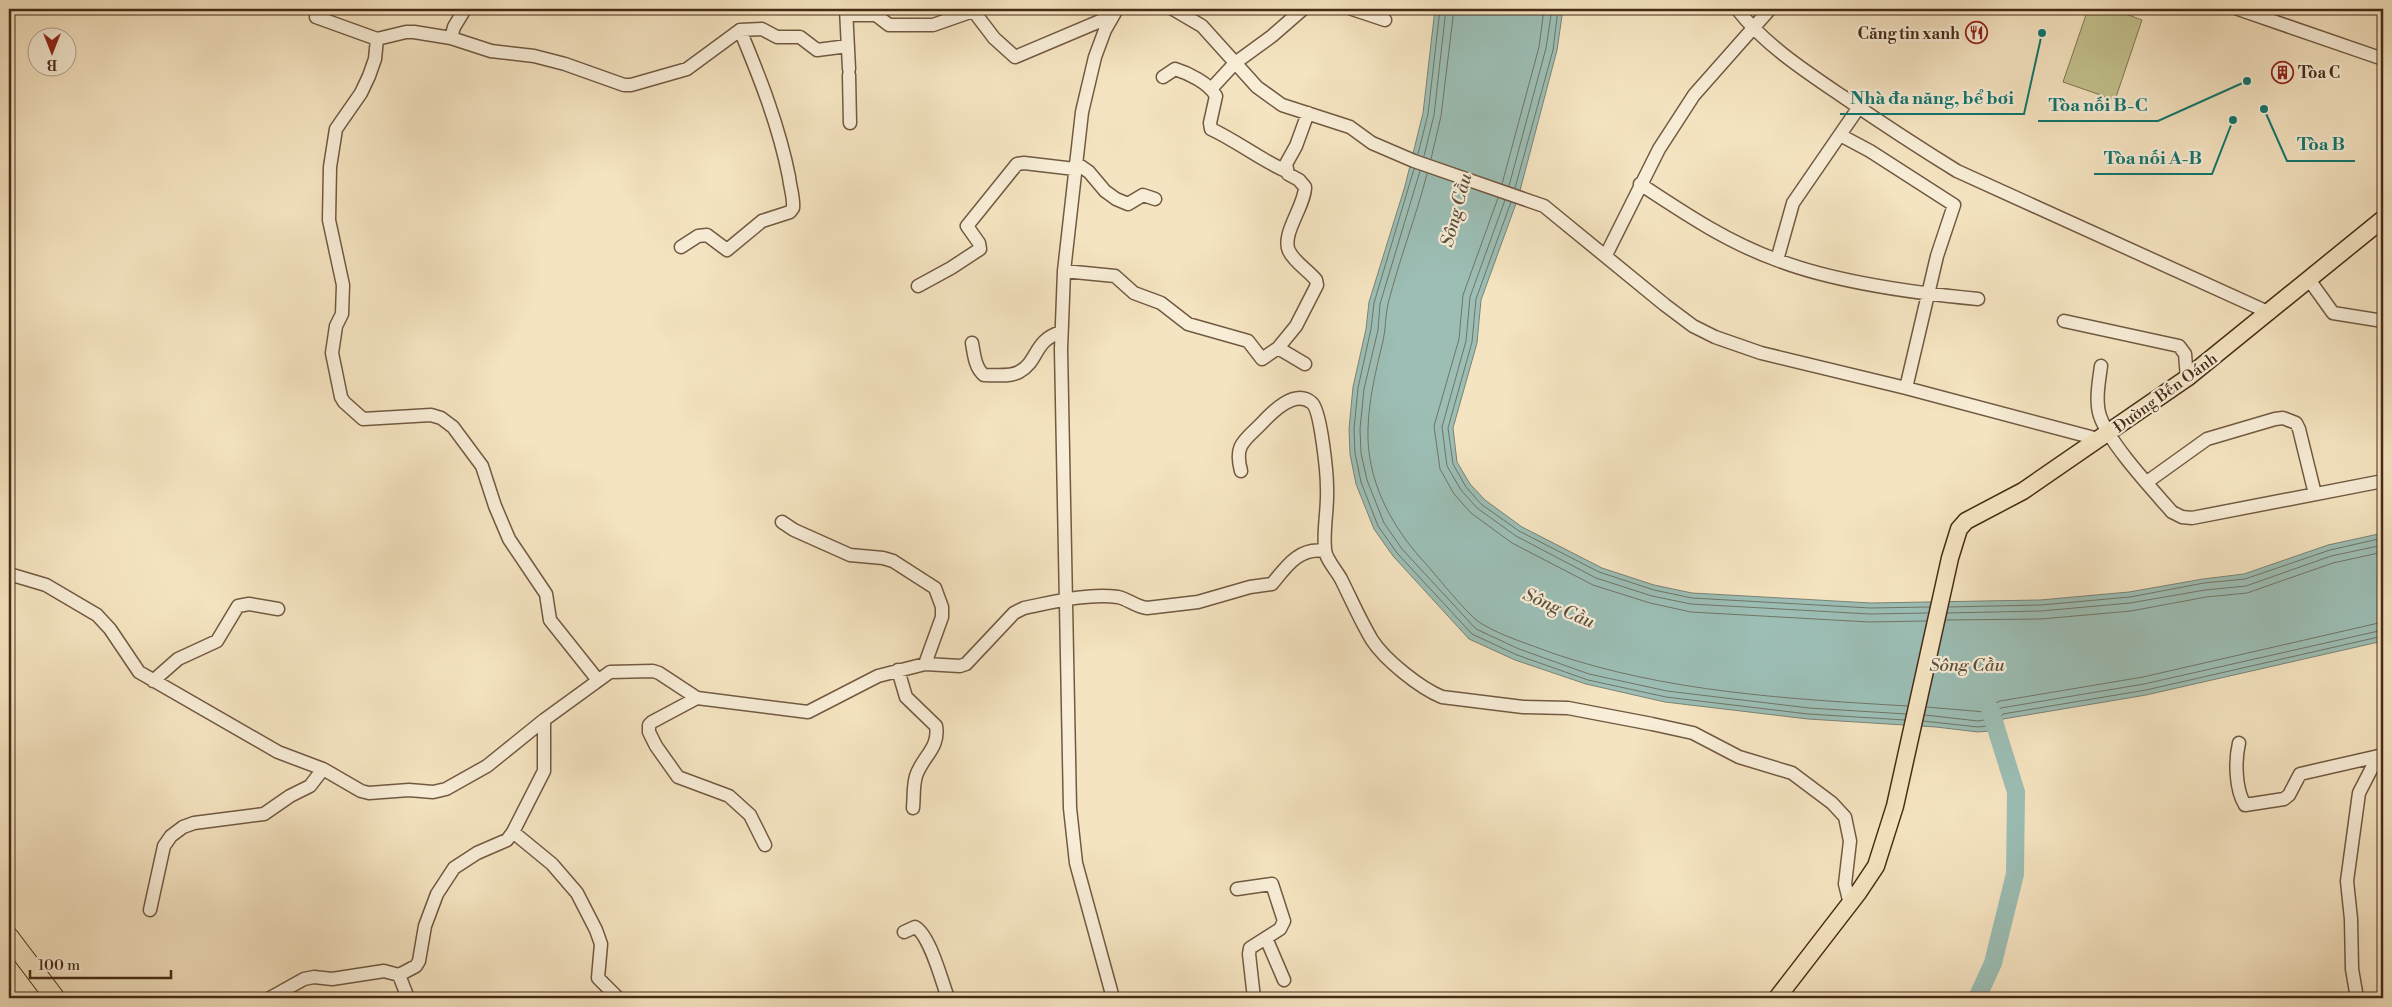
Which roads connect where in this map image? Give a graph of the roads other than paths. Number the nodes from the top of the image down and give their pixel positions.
1 (465, 9) edge
2 (1173, 9) edge
3 (1303, 9) edge
4 (1352, 9) edge
5 (1737, 9) edge
6 (1770, 9) edge
7 (2238, 9) edge
8 (972, 10) edge
9 (1116, 11) edge
10 (847, 12) edge
11 (316, 18) dead end
12 (1385, 20) dead end
13 (1754, 29) junction
14 (740, 30) junction
15 (451, 38) junction
16 (378, 39) junction
17 (848, 46) junction
18 (2383, 59) edge
19 (1235, 63) junction
20 (1163, 77) dead end
21 (1211, 89) junction
22 (1859, 107) junction
23 (1308, 113) junction
24 (850, 123) dead end
25 (1840, 135) junction
26 (1076, 166) junction
27 (1286, 170) junction
28 (1640, 184) junction
29 (1155, 199) dead end
30 (2383, 219) edge
31 (681, 247) dead end
32 (1606, 255) junction
33 (1777, 260) junction
34 (1064, 271) junction
35 (2310, 281) junction
36 (918, 286) dead end
37 (1929, 294) junction
38 (1978, 299) dead end
39 (2270, 313) junction
40 (2383, 320) edge
41 (2064, 321) dead end
42 (1061, 332) junction
43 (972, 343) dead end
44 (1278, 348) junction
45 (1305, 364) dead end
46 (2101, 366) dead end
47 (2187, 378) junction
48 (1906, 388) junction
49 (2103, 436) junction
50 (1241, 471) dead end
51 (2383, 481) edge
52 (2147, 482) junction
53 (2315, 494) junction
54 (782, 522) dead end
55 (1324, 551) junction
56 (9, 574) edge
57 (1065, 600) junction
58 (278, 609) dead end
59 (925, 664) junction
60 (898, 670) junction
61 (597, 679) junction
62 (153, 680) junction
63 (696, 698) junction
64 (544, 720) junction
65 (2239, 743) dead end
66 (2380, 755) edge
67 (323, 769) junction
68 (913, 808) dead end
69 (512, 832) junction
70 (765, 845) dead end
71 (1238, 889) dead end
72 (1850, 904) junction
73 (150, 910) dead end
74 (904, 932) dead end
75 (9, 937) edge
76 (1266, 938) junction
77 (9, 955) edge
78 (399, 975) junction
79 (1284, 980) dead end
80 (41, 998) edge
81 (55, 998) edge
82 (270, 998) edge
83 (408, 998) edge
84 (618, 998) edge
85 (948, 998) edge
86 (1114, 998) edge
87 (1254, 998) edge
88 (1777, 998) edge
89 (2357, 998) edge

1 - 15 street
2 - 19 street
3 - 19 street
4 - 12 street
5 - 13 street
6 - 13 street
7 - 18 street
8 - 9 street
8 - 10 street
9 - 26 street
10 - 17 street
11 - 16 street
13 - 22 street
13 - 28 street
14 - 15 street
14 - 17 street
14 - 31 street
15 - 16 street
16 - 61 street
17 - 24 street
19 - 21 street
19 - 23 street
20 - 21 street
21 - 27 street
22 - 25 street
22 - 39 street
23 - 27 street
23 - 32 street
25 - 33 street
25 - 37 street
26 - 29 street
26 - 34 street
26 - 36 street
27 - 44 street
28 - 32 street
28 - 33 street
30 - 35 main road, Đường Bến Oánh
32 - 48 street
33 - 37 street
34 - 42 street
34 - 44 street
35 - 39 main road, Đường Bến Oánh
35 - 40 street
37 - 38 street
37 - 48 street
39 - 47 main road, Đường Bến Oánh
41 - 47 street
42 - 43 street
42 - 57 street
44 - 45 street
46 - 49 street
47 - 49 main road, Đường Bến Oánh
48 - 49 street
49 - 52 street
49 - 72 main road, Đường Bến Oánh
50 - 55 street
51 - 53 street
52 - 53 street
52 - 53 street
54 - 59 street
55 - 57 street
55 - 72 street
56 - 62 street
57 - 59 street
57 - 86 street
58 - 62 street
59 - 60 street
60 - 63 street
60 - 68 street
61 - 63 street
61 - 64 street
62 - 67 street
63 - 70 street
64 - 67 street
64 - 69 street
65 - 66 street
66 - 89 street
67 - 73 street
69 - 78 street
69 - 84 street
71 - 76 street
72 - 88 main road, Đường Bến Oánh
74 - 85 street
75 - 81 highway
76 - 79 street
76 - 87 street
77 - 80 highway
78 - 82 street
78 - 83 street

